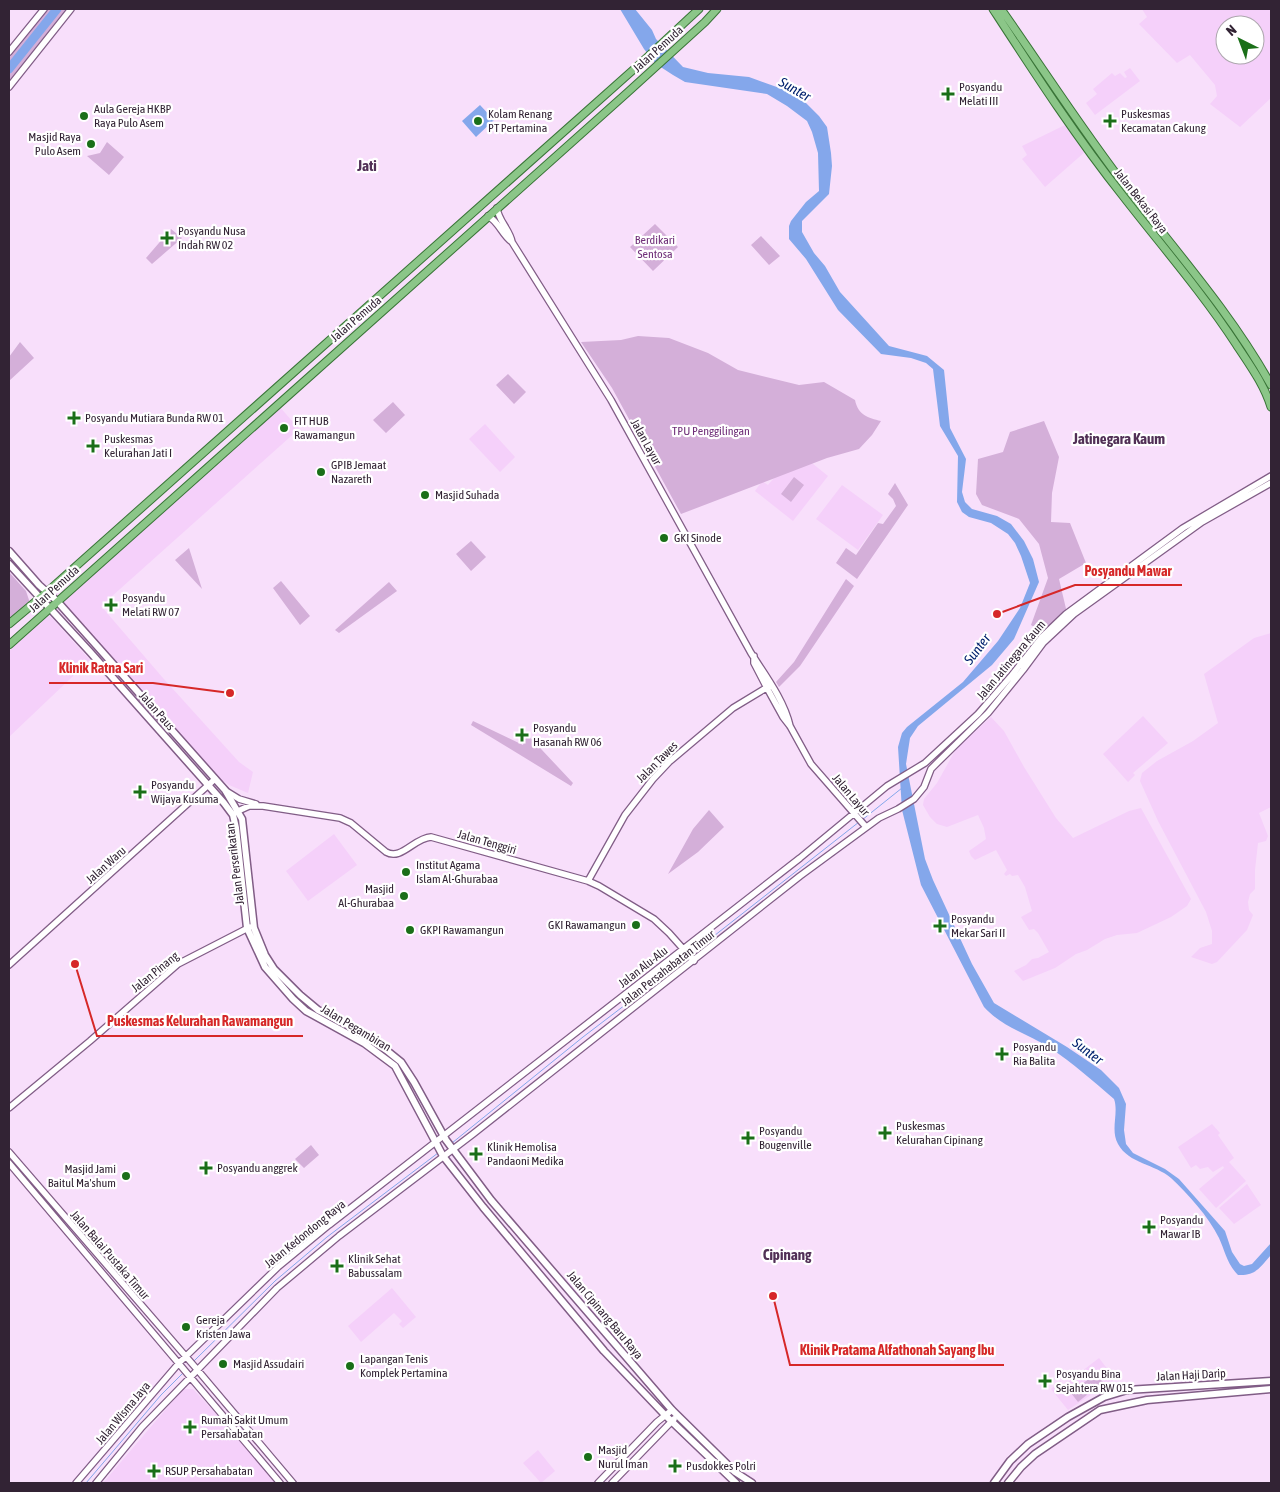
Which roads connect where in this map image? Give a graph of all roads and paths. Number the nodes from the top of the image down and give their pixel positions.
1 (44, 9) edge
2 (71, 9) edge
3 (699, 9) edge
4 (717, 9) edge
5 (993, 9) edge
6 (1001, 9) edge
7 (9, 52) edge
8 (9, 88) edge
9 (596, 103) junction
10 (605, 112) junction
11 (497, 208) junction
12 (488, 216) junction
13 (512, 242) junction
14 (1271, 385) edge
15 (1271, 407) edge
16 (1271, 476) edge
17 (1271, 483) edge
18 (156, 496) junction
19 (164, 506) junction
20 (1212, 513) junction
21 (9, 551) edge
22 (9, 564) edge
23 (47, 592) junction
24 (40, 598) junction
25 (57, 602) junction
26 (50, 608) junction
27 (9, 624) edge
28 (9, 644) edge
29 (769, 686) junction
30 (923, 765) junction
31 (931, 770) junction
32 (215, 778) junction
33 (207, 785) junction
34 (226, 790) junction
35 (263, 806) junction
36 (900, 808) joint
37 (238, 811) junction
38 (856, 816) junction
39 (864, 825) junction
40 (588, 881) junction
41 (254, 925) junction
42 (247, 928) junction
43 (685, 950) junction
44 (693, 959) junction
45 (9, 965) edge
46 (291, 992) junction
47 (9, 1108) edge
48 (445, 1139) junction
49 (451, 1148) junction
50 (440, 1150) junction
51 (9, 1152) edge
52 (9, 1163) edge
53 (187, 1358) junction
54 (180, 1364) junction
55 (196, 1368) junction
56 (190, 1376) junction
57 (1271, 1381) edge
58 (1245, 1383) junction
59 (1271, 1389) edge
60 (1246, 1392) junction
61 (672, 1410) junction
62 (665, 1415) junction
63 (236, 1416) junction
64 (678, 1416) junction
65 (229, 1422) junction
66 (672, 1422) junction
67 (76, 1483) edge
68 (96, 1483) edge
69 (280, 1483) edge
70 (293, 1483) edge
71 (598, 1483) edge
72 (612, 1483) edge
73 (736, 1483) edge
74 (752, 1483) edge
75 (994, 1483) edge
76 (1008, 1483) edge

1 - 7 street
2 - 8 street
3 - 9 main road, Jalan Pemuda
4 - 10 main road, Jalan Pemuda
5 - 15 main road, Jalan Bekasi Raya
6 - 14 main road, Jalan Bekasi Raya
9 - 10 main road
9 - 18 main road, Jalan Pemuda
10 - 11 main road, Jalan Pemuda
11 - 12 main road, Jalan Pemuda
11 - 13 street, Jalan Layur
12 - 13 street, Jalan Layur
12 - 19 main road, Jalan Pemuda
13 - 29 street, Jalan Layur
16 - 20 street, Jalan Jatinegara Kaum
17 - 20 street, Jalan Jatinegara Kaum
18 - 19 main road
18 - 23 main road, Jalan Pemuda
19 - 25 main road, Jalan Pemuda
20 - 30 street, Jalan Jatinegara Kaum
20 - 31 street, Jalan Jatinegara Kaum
21 - 23 main road, Jalan Paus
22 - 24 main road, Jalan Paus
23 - 24 main road, Jalan Pemuda
23 - 25 main road, Jalan Paus
24 - 26 main road, Jalan Paus
24 - 27 main road, Jalan Pemuda
25 - 26 main road, Jalan Pemuda
25 - 32 main road, Jalan Paus
26 - 28 main road, Jalan Pemuda
26 - 33 main road, Jalan Paus
29 - 38 street, Jalan Layur
29 - 40 street, Jalan Tawes
30 - 31 street
30 - 38 street
31 - 36 street, Jalan Jatinegara Kaum
32 - 33 street, Jalan Waru
32 - 34 main road, Jalan Perserikatan
33 - 42 main road, Jalan Perserikatan
33 - 45 street, Jalan Waru
34 - 35 street, Jalan Tenggiri
34 - 37 main road, Jalan Perserikatan
35 - 37 street, Jalan Tenggiri
35 - 40 street, Jalan Tenggiri
36 - 39 street, Jalan Persahabatan Timur
37 - 41 main road, Jalan Perserikatan
38 - 39 street, Jalan Layur
38 - 43 street, Jalan Alu-Alu
39 - 44 street, Jalan Persahabatan Timur
40 - 43 street, Jalan Tenggiri
41 - 42 street, Jalan Pinang
41 - 46 main road, Jalan Pegambiran
42 - 46 main road, Jalan Pegambiran
42 - 47 street, Jalan Pinang
43 - 44 street, Jalan Tenggiri
43 - 48 street, Jalan Alu-Alu
44 - 49 street, Jalan Persahabatan Timur
46 - 48 main road, Jalan Pegambiran
46 - 50 main road, Jalan Pegambiran
48 - 49 main road, Jalan Pegambiran
48 - 50 street, Jalan Kedondong Raya
49 - 50 street, Jalan Persahabatan Timur
49 - 61 main road, Jalan Cipinang Baru Raya
50 - 53 street, Jalan Kedondong Raya
50 - 55 street, Jalan Wisma Jaya
50 - 62 main road, Jalan Cipinang Baru Raya
51 - 53 street, Jalan Balai Pustaka Timur
52 - 54 street, Jalan Balai Pustaka Timur
53 - 54 street, Jalan Wisma Jaya
53 - 55 street, Jalan Balai Pustaka Timur
54 - 56 street, Jalan Balai Pustaka Timur
54 - 67 street, Jalan Wisma Jaya
55 - 56 street, Jalan Wisma Jaya
55 - 63 street, Jalan Balai Pustaka Timur
56 - 65 street, Jalan Balai Pustaka Timur
56 - 68 street, Jalan Wisma Jaya
57 - 58 main road, Jalan Haji Darip
58 - 60 main road
58 - 75 main road, Jalan Haji Darip
59 - 60 main road, Jalan Haji Darip
60 - 76 main road, Jalan Haji Darip
61 - 62 street
61 - 64 main road, Jalan Cipinang Baru Raya
62 - 66 main road, Jalan Cipinang Baru Raya
62 - 71 street
63 - 65 street
63 - 70 street, Jalan Balai Pustaka Timur
64 - 66 street
64 - 74 main road, Jalan Cipinang Baru Raya
65 - 69 street, Jalan Balai Pustaka Timur
66 - 72 street
66 - 73 main road, Jalan Cipinang Baru Raya

